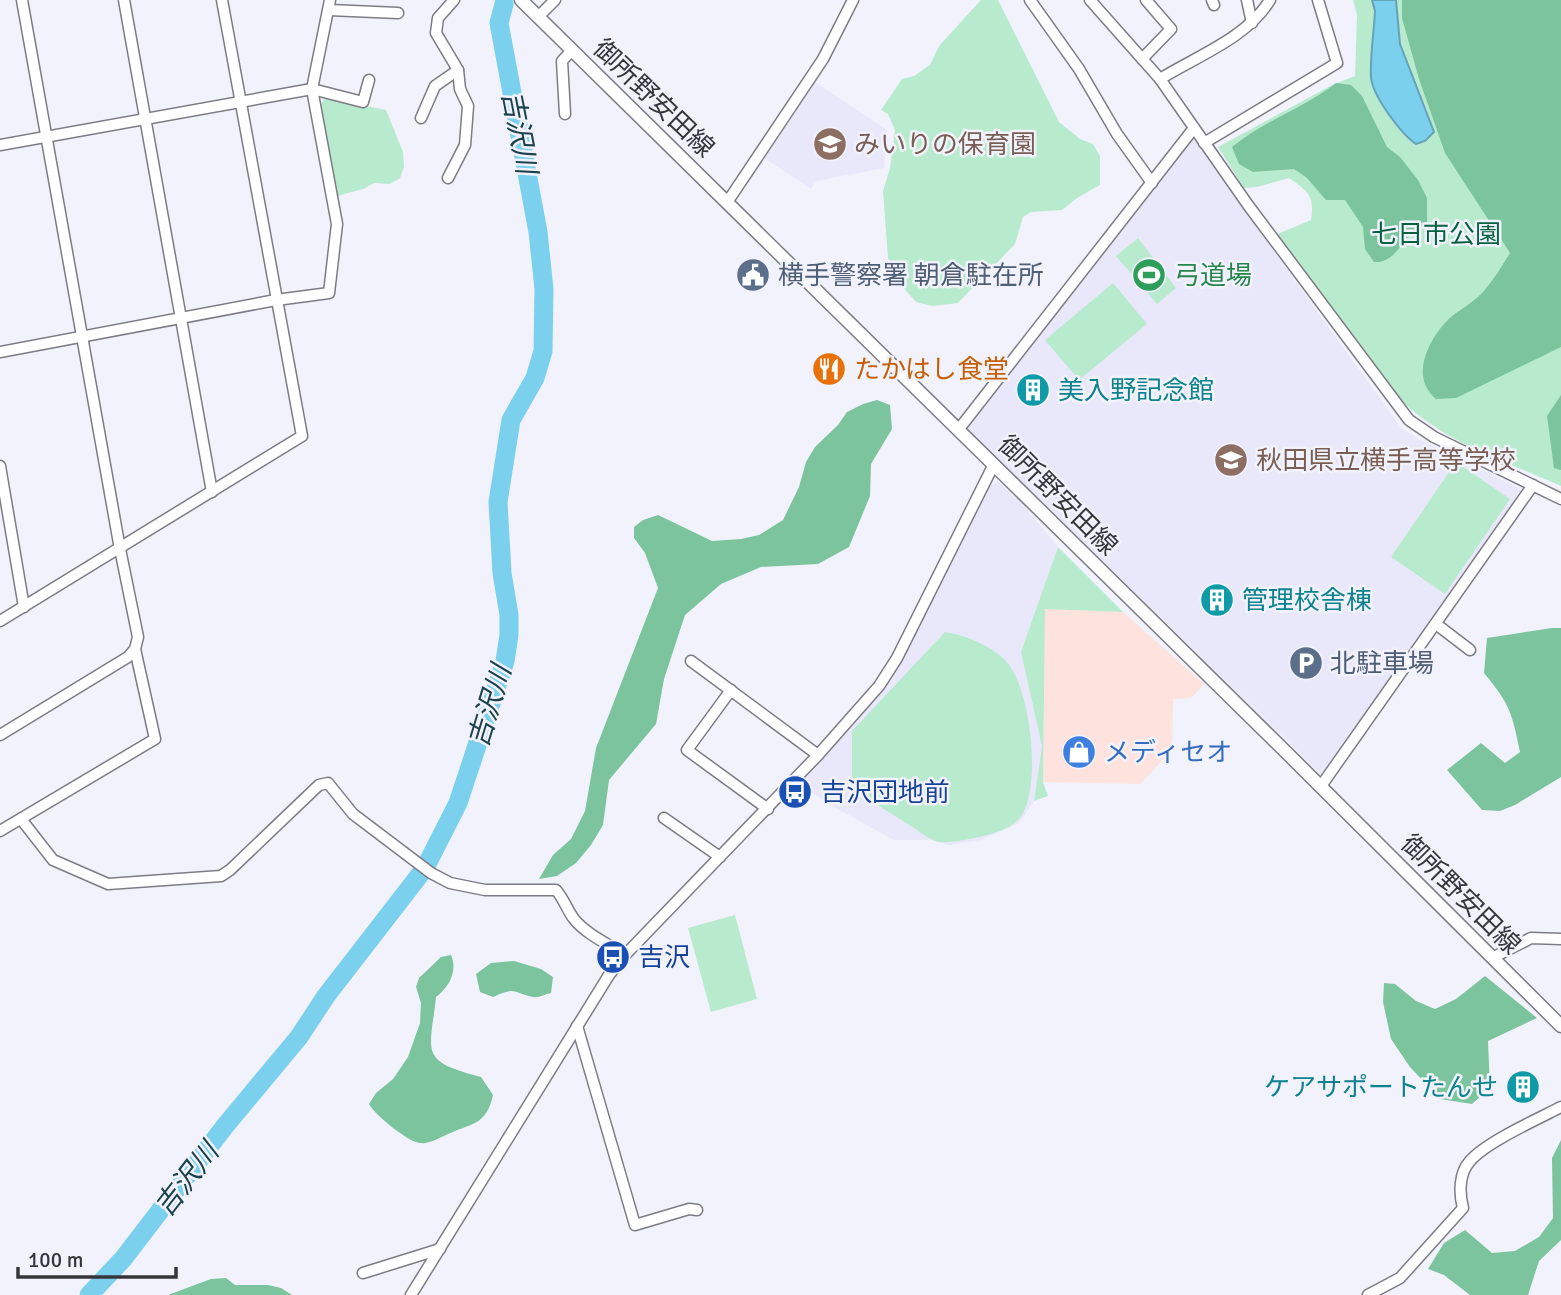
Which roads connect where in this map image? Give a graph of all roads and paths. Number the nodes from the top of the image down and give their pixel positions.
1 (22, 0) edge
2 (124, 0) edge
3 (222, 0) edge
4 (454, 0) edge
5 (521, 0) edge
6 (555, 0) edge
7 (852, 0) edge
8 (1030, 0) edge
9 (1090, 0) edge
10 (1146, 0) edge
11 (1247, 0) edge
12 (1270, 0) edge
13 (1318, 0) edge
14 (330, 5) edge
15 (398, 13) dead end
16 (538, 17) junction
17 (1252, 23) junction
18 (572, 50) junction
19 (1142, 59) junction
20 (458, 69) junction
21 (1160, 79) junction
22 (369, 80) dead end
23 (312, 89) junction
24 (241, 103) junction
25 (565, 114) dead end
26 (145, 118) junction
27 (421, 118) dead end
28 (1194, 128) junction
29 (45, 137) junction
30 (1204, 143) junction
31 (0, 145) edge
32 (448, 178) dead end
33 (1152, 183) junction
34 (728, 201) junction
35 (276, 300) junction
36 (180, 318) junction
37 (82, 338) junction
38 (0, 352) edge
39 (959, 429) junction
40 (994, 464) junction
41 (0, 466) edge
42 (1, 483) edge
43 (1533, 485) junction
44 (212, 492) junction
45 (1561, 499) edge
46 (120, 549) junction
47 (24, 607) junction
48 (0, 621) edge
49 (1436, 624) junction
50 (135, 649) junction
51 (1470, 650) dead end
52 (691, 661) dead end
53 (731, 690) junction
54 (0, 735) edge
55 (818, 755) junction
56 (1321, 786) junction
57 (768, 809) junction
58 (664, 818) dead end
59 (21, 819) junction
60 (0, 831) edge
61 (720, 857) junction
62 (1561, 939) edge
63 (625, 955) junction
64 (1493, 958) junction
65 (1560, 1025) edge
66 (577, 1026) junction
67 (1561, 1107) edge
68 (697, 1210) dead end
69 (440, 1249) junction
70 (363, 1273) dead end
71 (411, 1295) edge
72 (1368, 1295) edge

1 - 29 street
2 - 26 street
3 - 24 street
4 - 20 street
5 - 16 main road, 御所野安田線
6 - 16 street
7 - 34 street
8 - 33 street
9 - 19 street
10 - 19 street
11 - 17 street
12 - 17 street
13 - 30 street
14 - 15 street
14 - 23 street
16 - 18 main road, 御所野安田線
17 - 21 street
18 - 25 street
18 - 34 main road, 御所野安田線
19 - 21 street
20 - 27 street
20 - 32 street
21 - 28 street
22 - 23 street
23 - 24 street
23 - 35 street
24 - 26 street
24 - 35 street
26 - 29 street
26 - 36 street
28 - 30 street
28 - 33 street
29 - 31 street
29 - 37 street
30 - 43 street
33 - 39 street
34 - 39 main road, 御所野安田線
35 - 36 street
35 - 44 street
36 - 37 street
36 - 44 street
37 - 38 street
37 - 46 street
39 - 40 main road, 御所野安田線
40 - 55 street
40 - 56 main road, 御所野安田線
41 - 42 street
42 - 47 street
43 - 45 street
43 - 49 street
44 - 46 street
46 - 47 street
46 - 50 street
47 - 48 street
49 - 51 street
49 - 56 street
50 - 54 street
50 - 59 street
52 - 53 street
53 - 55 street
53 - 57 street
55 - 57 street
56 - 64 main road, 御所野安田線
57 - 61 street
58 - 61 street
59 - 60 street
59 - 63 street
61 - 63 street
62 - 64 street
63 - 66 street
64 - 65 main road, 御所野安田線
66 - 68 street
66 - 69 street
67 - 72 street
69 - 70 street
69 - 71 street

